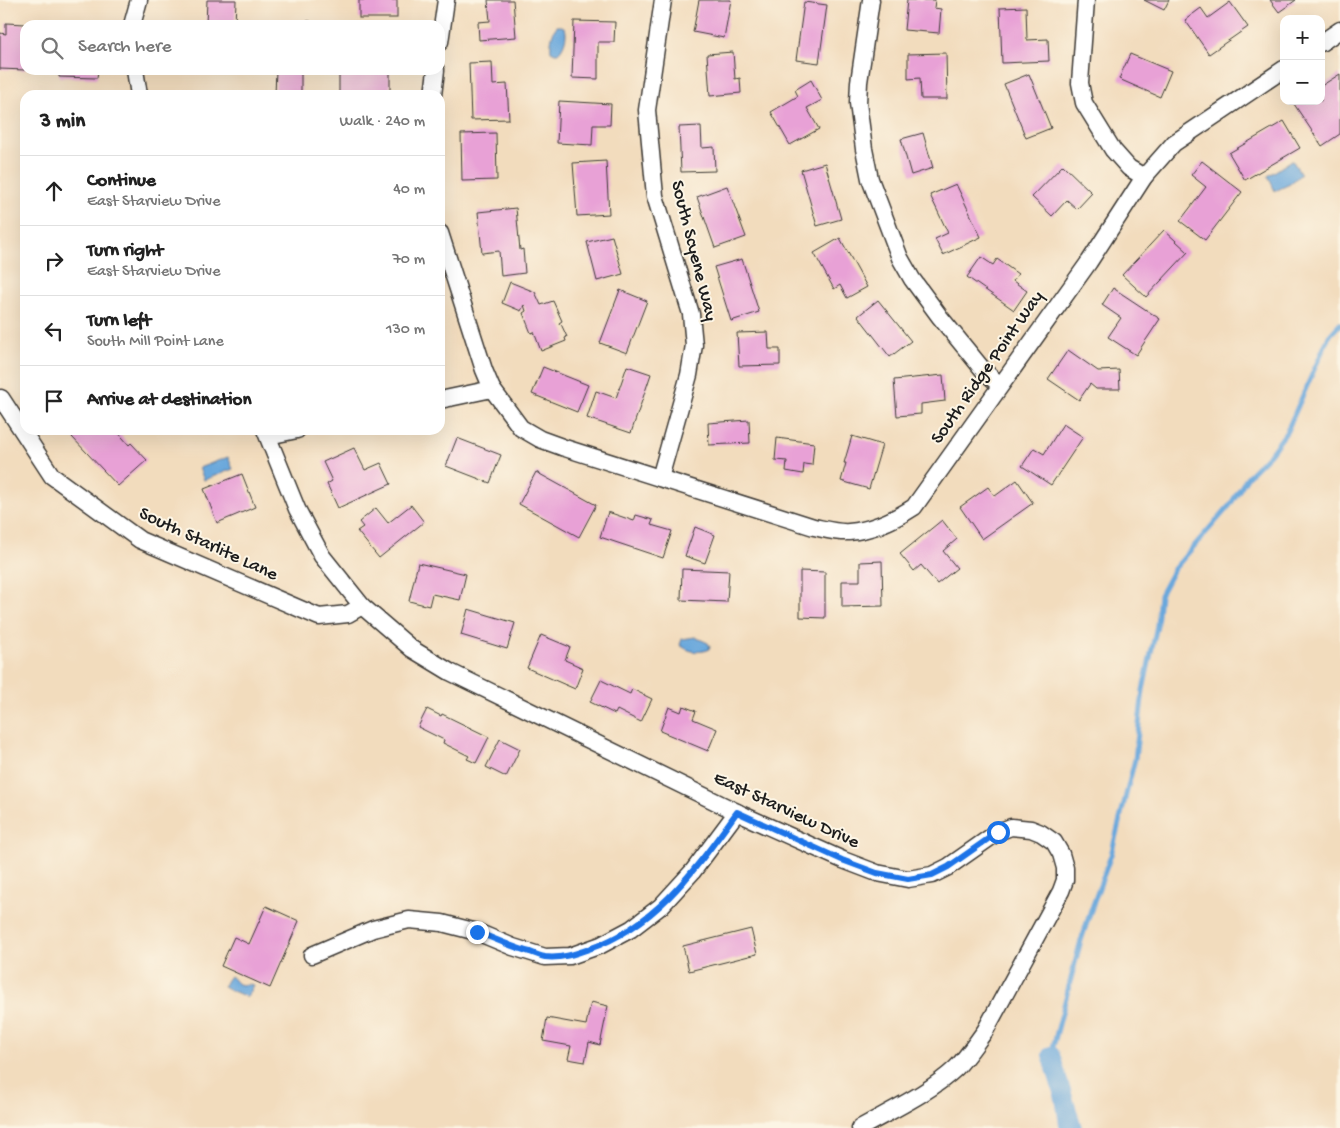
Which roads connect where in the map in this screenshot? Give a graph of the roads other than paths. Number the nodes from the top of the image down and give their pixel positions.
1 (139, 0) edge
2 (446, 0) edge
3 (663, 0) edge
4 (871, 0) edge
5 (1086, 0) edge
6 (133, 20) edge
7 (443, 20) edge
8 (1340, 30) edge
9 (1325, 40) edge
10 (1280, 72) edge
11 (136, 75) edge
12 (435, 75) edge
13 (138, 90) edge
14 (434, 90) edge
15 (1144, 177) junction
16 (445, 248) edge
17 (1000, 385) junction
18 (492, 389) junction
19 (1, 398) edge
20 (445, 399) edge
21 (20, 427) edge
22 (25, 435) edge
23 (267, 435) edge
24 (660, 478) junction
25 (362, 606) junction
26 (737, 812) junction
27 (312, 955) dead end
28 (860, 1128) edge

1 - 6 street
2 - 7 street
3 - 24 street, South Scyene Way
4 - 17 street
5 - 15 street
8 - 9 street
10 - 15 street, South Ridge Point Way
11 - 13 street
12 - 14 street
15 - 17 street, South Ridge Point Way
16 - 18 street, South Ridge Point Way
17 - 24 street, South Ridge Point Way
18 - 20 street
18 - 24 street, South Ridge Point Way
19 - 21 street, South Starlite Lane
22 - 25 street, South Starlite Lane
23 - 25 street, East Starview Drive
25 - 26 street, East Starview Drive
26 - 27 street
26 - 28 street, East Starview Drive

